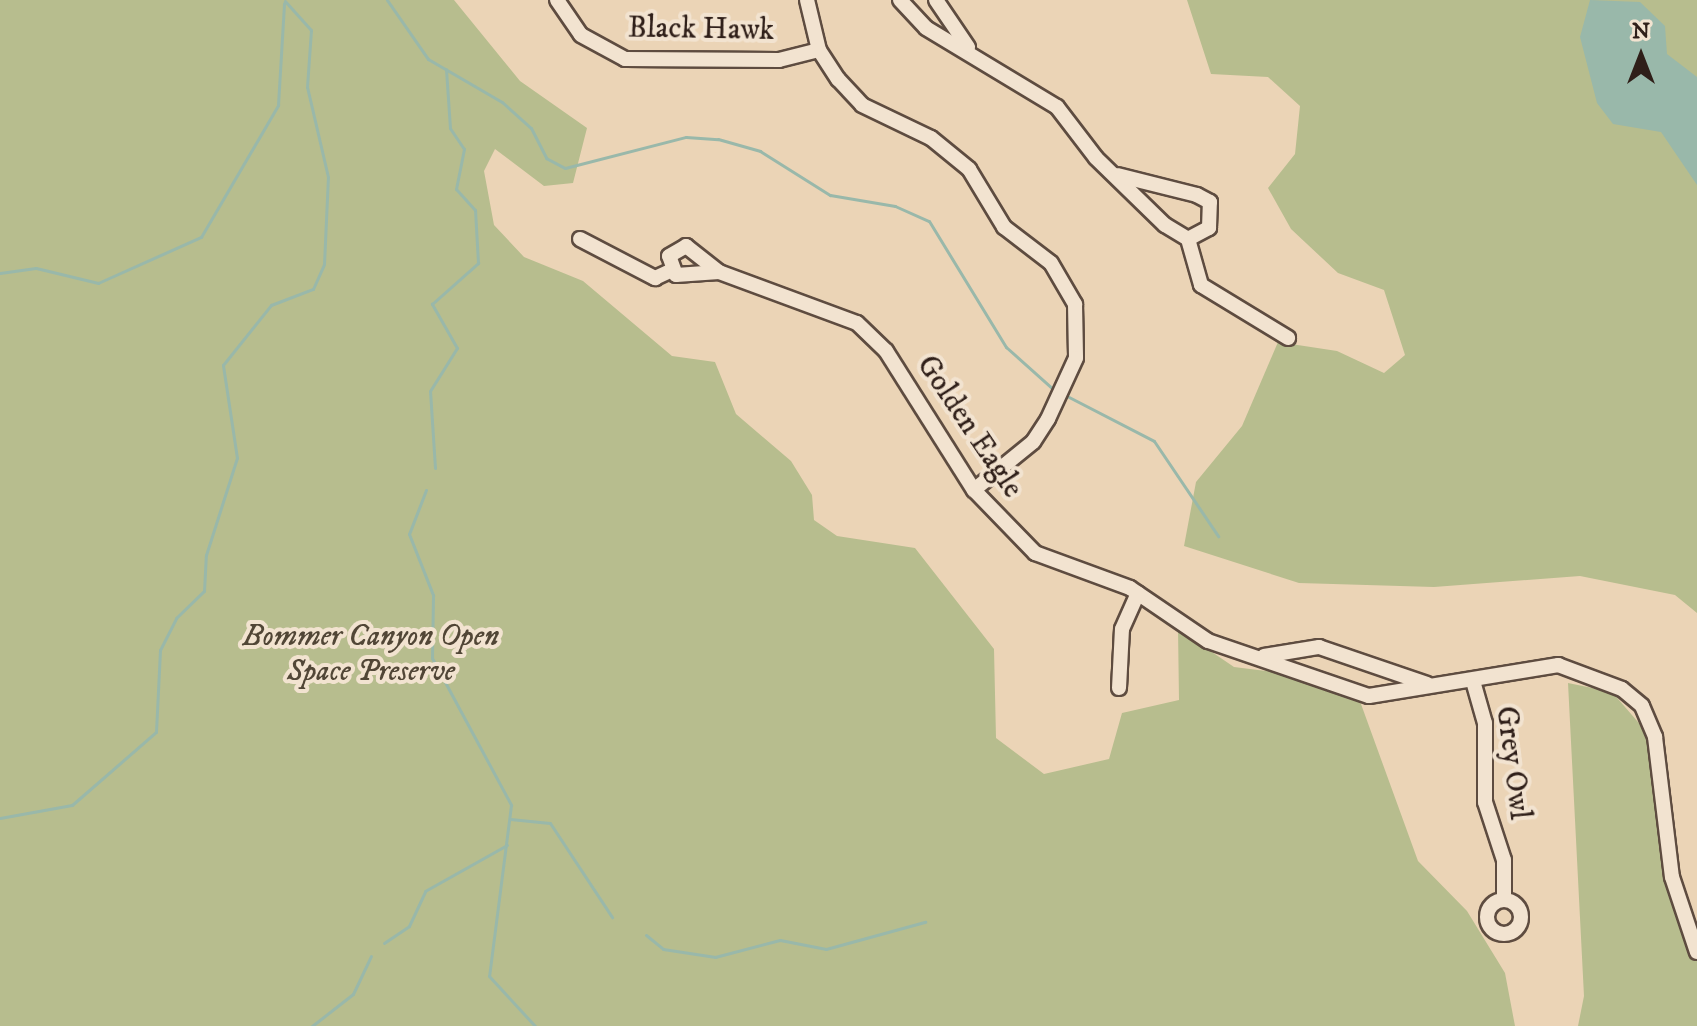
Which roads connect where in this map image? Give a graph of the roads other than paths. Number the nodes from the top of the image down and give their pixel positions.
1 (557, 0) edge
2 (807, 0) edge
3 (900, 0) edge
4 (936, 0) edge
5 (819, 50) junction
6 (974, 54) junction
7 (1117, 175) junction
8 (580, 239) dead end
9 (1188, 239) junction
10 (672, 270) junction
11 (719, 272) junction
12 (1288, 338) dead end
13 (974, 490) junction
14 (1138, 593) junction
15 (1260, 657) junction
16 (1375, 665) junction
17 (1473, 681) junction
18 (1441, 686) junction
19 (1119, 688) dead end
20 (1369, 696) junction
21 (1504, 899) dead end
22 (1697, 952) edge

1 - 5 street, Black Hawk
2 - 5 street
3 - 6 street
4 - 6 street
5 - 13 street
6 - 7 street
7 - 9 street
7 - 9 street
8 - 10 street
9 - 12 street
10 - 11 street, Golden Eagle
10 - 11 street, Golden Eagle
11 - 13 street, Golden Eagle
13 - 14 street, Golden Eagle
14 - 15 street, Golden Eagle
14 - 19 street
15 - 16 street, Golden Eagle
15 - 20 street, Golden Eagle
16 - 18 street, Golden Eagle
16 - 20 street
17 - 18 street, Golden Eagle
17 - 21 street, Grey Owl
17 - 22 street, Golden Eagle
18 - 20 street, Golden Eagle

